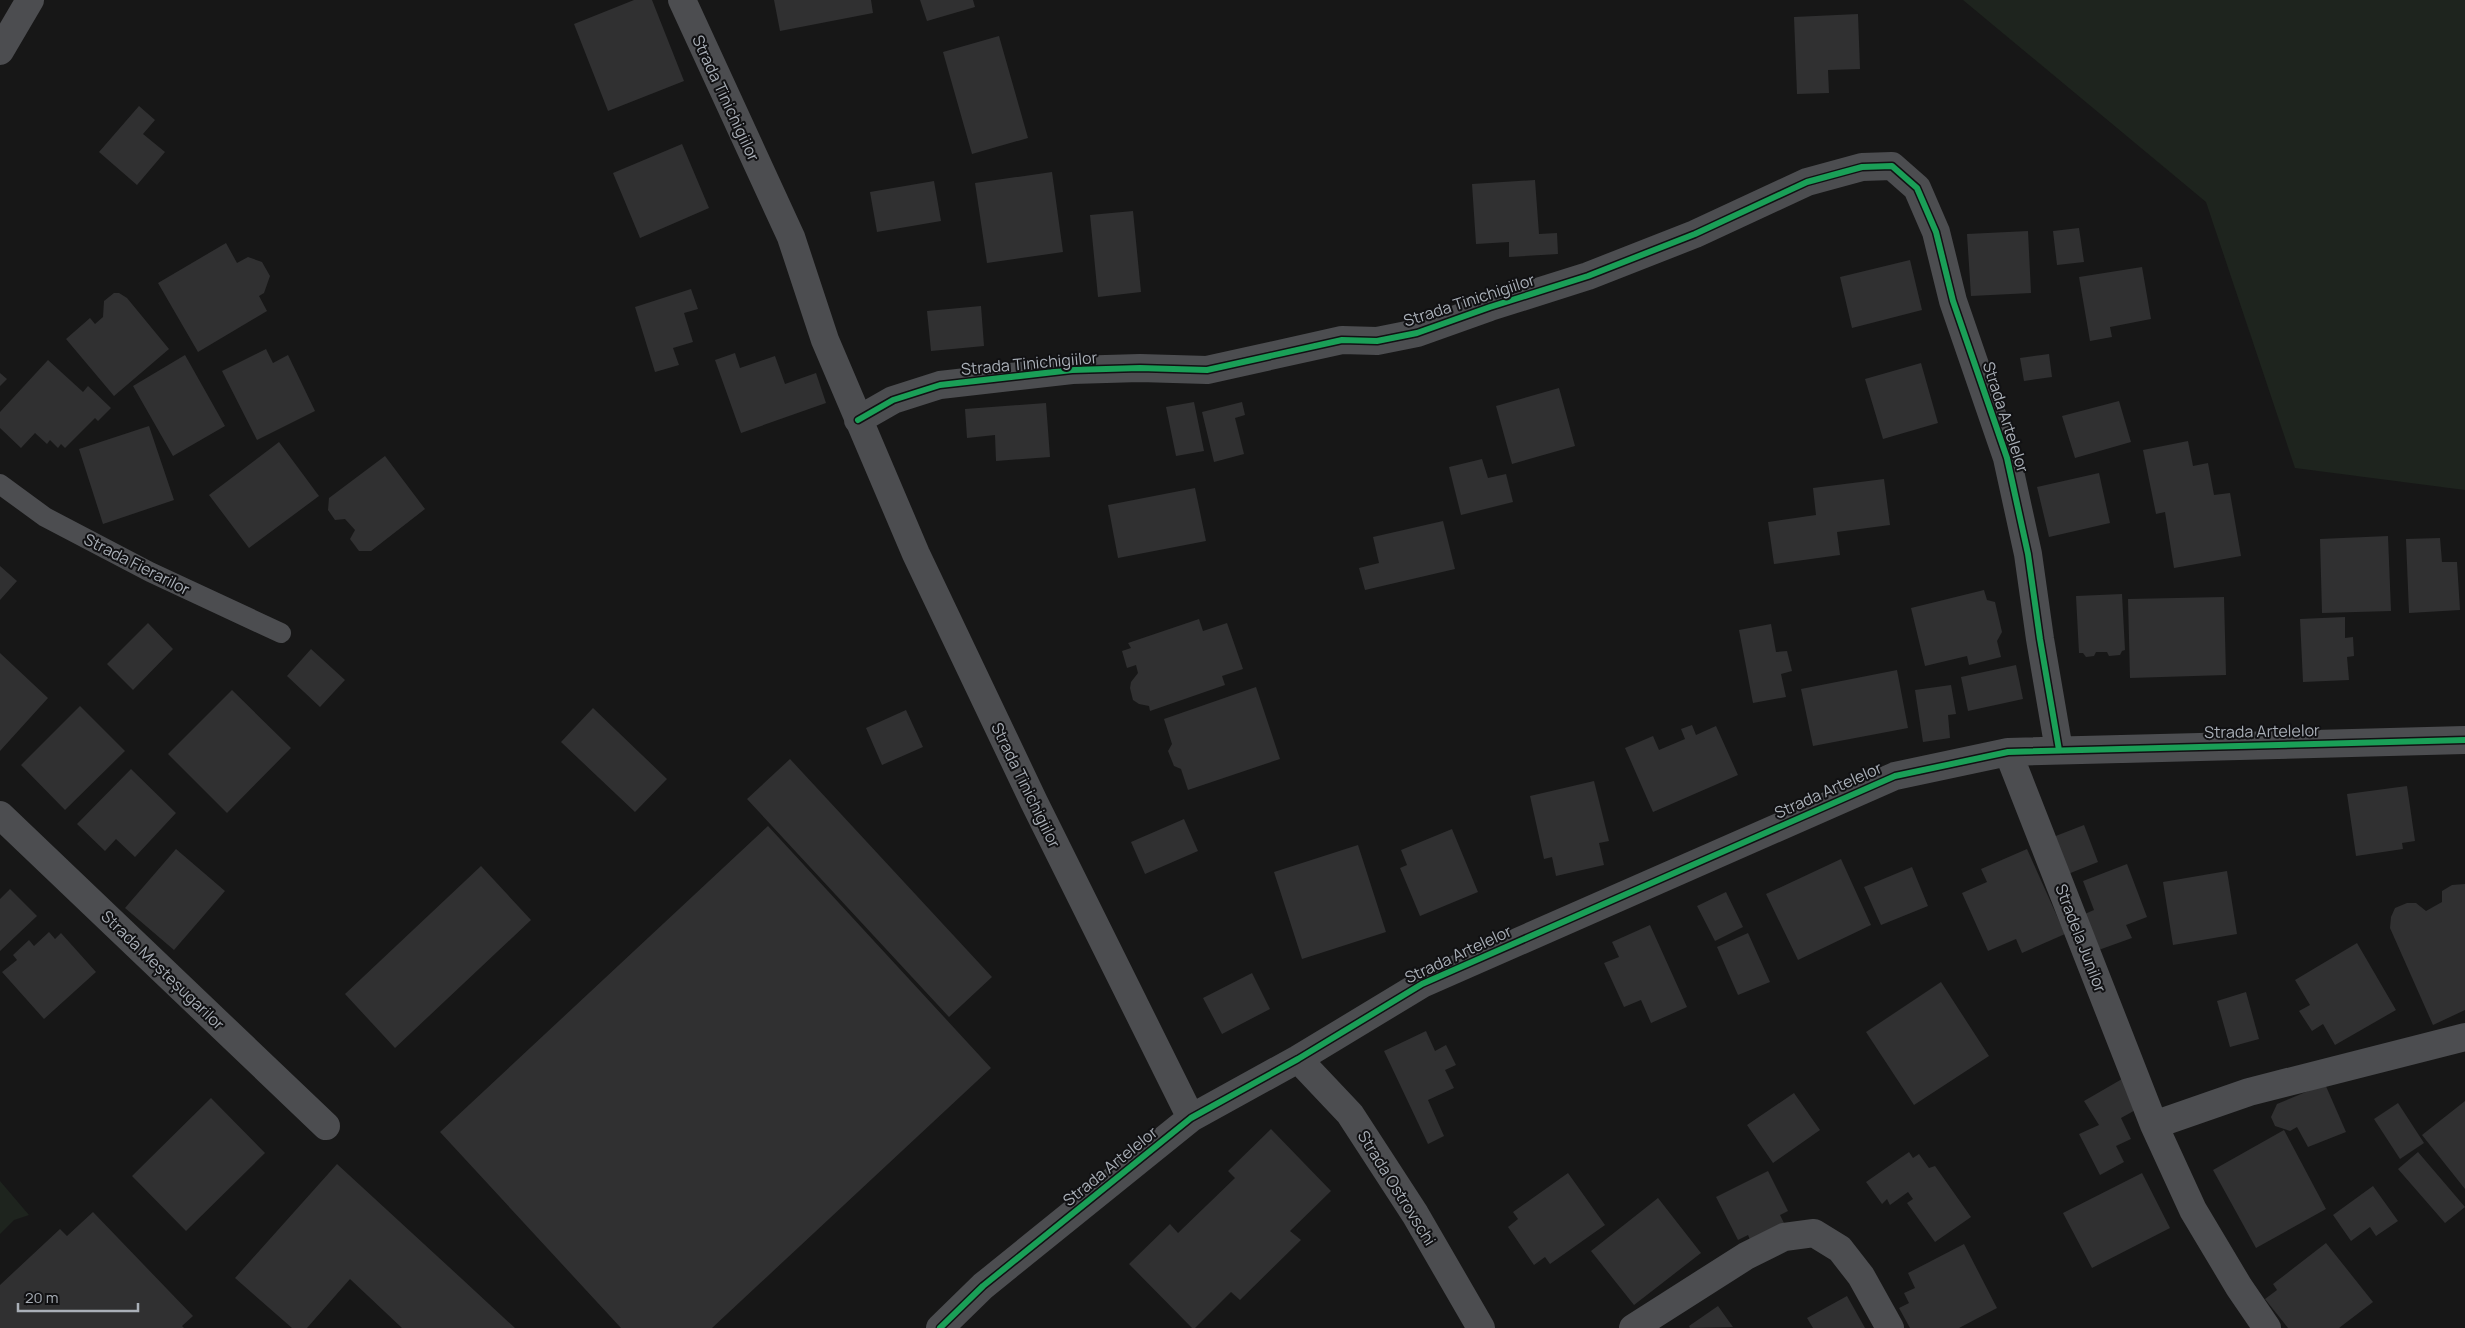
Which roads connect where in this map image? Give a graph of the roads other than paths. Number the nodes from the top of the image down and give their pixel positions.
1 (30, 0) edge
2 (682, 0) edge
3 (0, 51) edge
4 (1917, 188) joint
5 (858, 420) junction
6 (0, 484) edge
7 (281, 633) dead end
8 (2465, 740) edge
9 (2059, 750) junction
10 (2008, 752) junction
11 (0, 815) edge
12 (2465, 1037) edge
13 (1298, 1059) junction
14 (1191, 1118) junction
15 (2154, 1125) junction
16 (326, 1126) dead end
17 (940, 1328) edge
18 (1482, 1328) edge
19 (1633, 1328) edge
20 (1890, 1328) edge
21 (2267, 1328) edge

1 - 3 street
2 - 5 street, Strada Tinichigiilor
4 - 5 street, Strada Tinichigiilor
4 - 9 street, Strada Artelelor
5 - 14 street, Strada Tinichigiilor
6 - 7 lane, Strada Fierarilor
8 - 9 street, Strada Artelelor
9 - 10 street, Strada Artelelor
10 - 13 street, Strada Artelelor
10 - 15 street, Stradela Junilor
11 - 16 street, Strada Meșteșugarilor
12 - 15 street
13 - 14 street, Strada Artelelor
13 - 18 street, Strada Ostrovschi
14 - 17 street, Strada Artelelor
15 - 21 street, Stradela Junilor
19 - 20 street

